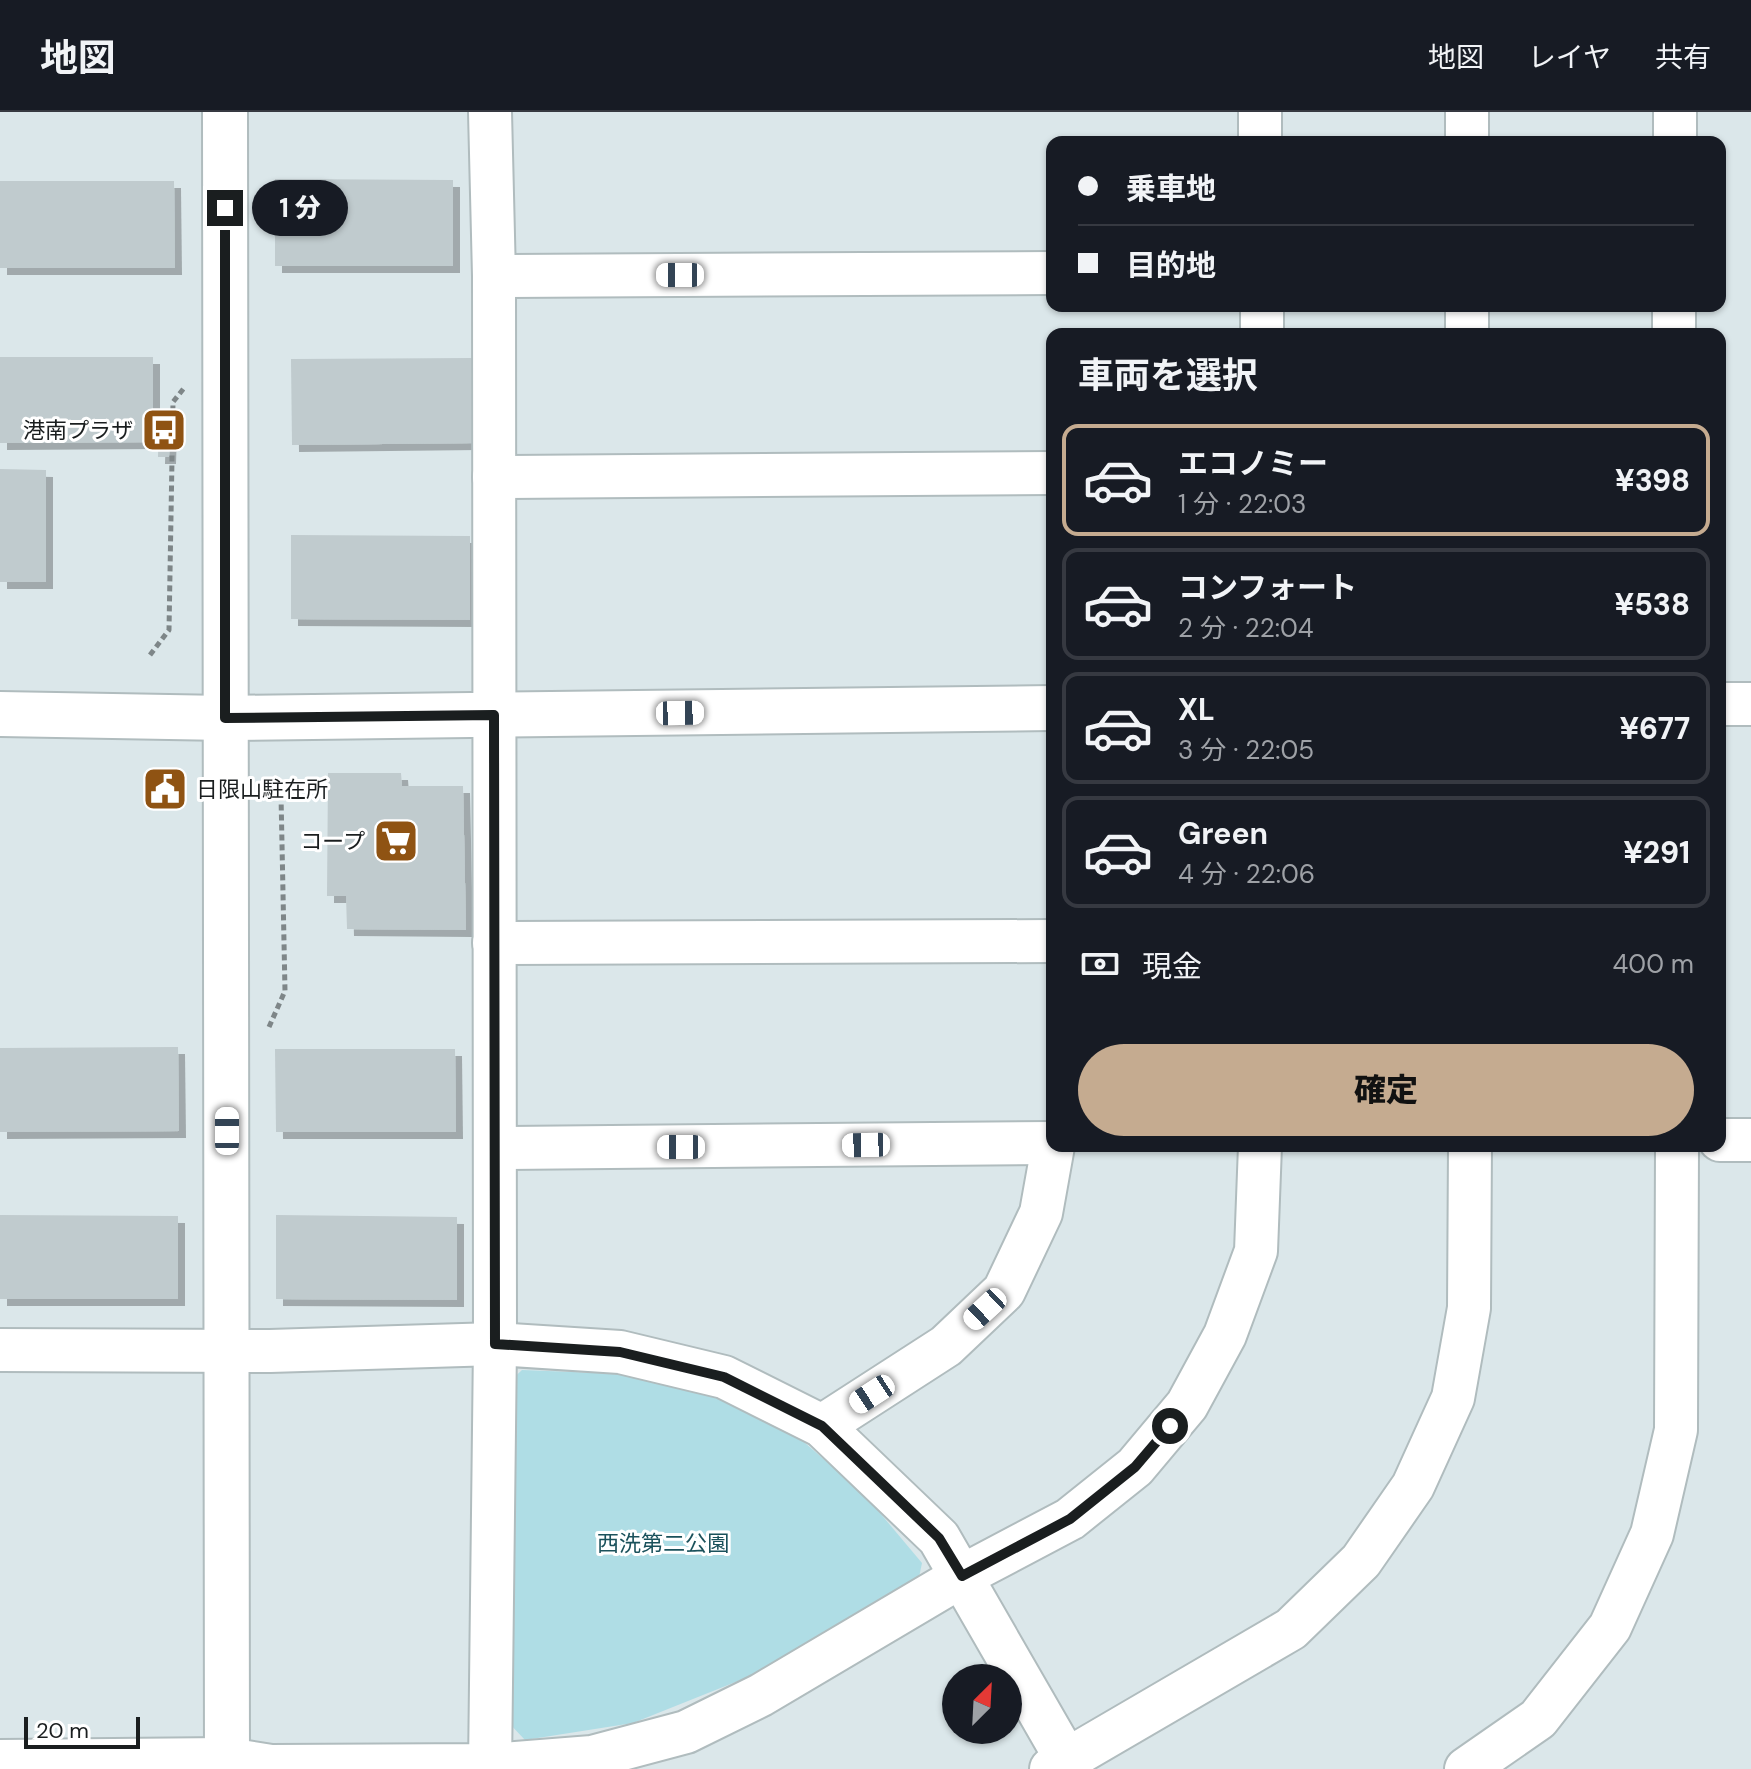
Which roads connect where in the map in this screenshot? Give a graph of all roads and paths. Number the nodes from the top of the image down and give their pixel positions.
1 (225, 112) edge
2 (490, 112) edge
3 (1260, 112) edge
4 (1467, 112) edge
5 (1675, 112) edge
6 (1260, 136) edge
7 (1467, 136) edge
8 (1675, 136) edge
9 (1046, 273) edge
10 (494, 276) junction
11 (187, 384) dead end
12 (1046, 473) edge
13 (494, 477) junction
14 (150, 655) dead end
15 (1726, 704) edge
16 (1751, 704) edge
17 (1046, 708) edge
18 (0, 714) edge
19 (494, 715) junction
20 (225, 718) junction
21 (281, 795) dead end
22 (1046, 941) edge
23 (494, 943) junction
24 (269, 1029) dead end
25 (1726, 1140) edge
26 (1751, 1140) edge
27 (1046, 1145) edge
28 (495, 1148) junction
29 (1051, 1152) edge
30 (1260, 1152) edge
31 (1470, 1152) edge
32 (1677, 1152) edge
33 (495, 1344) junction
34 (0, 1350) edge
35 (227, 1350) junction
36 (822, 1426) junction
37 (962, 1576) junction
38 (0, 1761) edge
39 (227, 1764) edge
40 (1064, 1766) edge
41 (490, 1767) edge
42 (1466, 1769) edge

1 - 20 street
2 - 10 street
3 - 6 street
4 - 7 street
5 - 8 street
9 - 10 street
10 - 13 street
11 - 14 path
12 - 13 street
13 - 19 street
15 - 16 street
17 - 19 street
18 - 20 street
19 - 20 street
19 - 23 street
20 - 35 street
21 - 24 path
22 - 23 street
23 - 28 street
25 - 26 street
27 - 28 street
28 - 33 street
29 - 36 street
30 - 37 street
31 - 40 street
32 - 42 street
33 - 35 street
33 - 36 street
33 - 41 street
34 - 35 street
35 - 39 street
36 - 37 street
37 - 40 street
37 - 41 street
38 - 39 street
39 - 41 street

